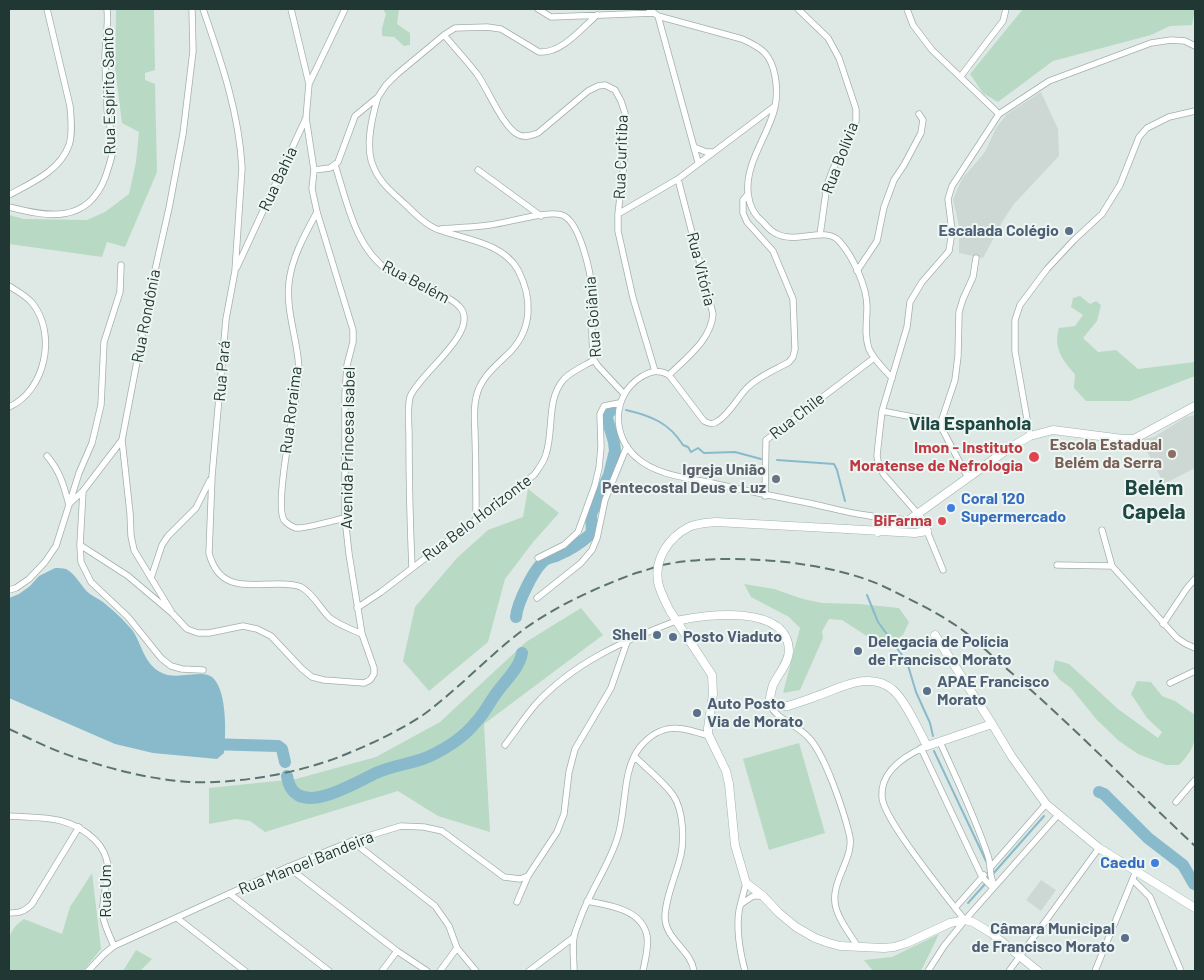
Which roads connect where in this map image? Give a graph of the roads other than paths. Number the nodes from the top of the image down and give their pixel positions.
1 (47, 9) edge
2 (107, 9) edge
3 (192, 9) edge
4 (203, 9) edge
5 (291, 9) edge
6 (345, 9) edge
7 (538, 9) edge
8 (798, 9) edge
9 (907, 9) edge
10 (1006, 9) edge
11 (654, 13) edge
12 (597, 15) junction
13 (444, 35) junction
14 (1195, 46) edge
15 (961, 76) junction
16 (309, 84) junction
17 (378, 97) junction
18 (775, 106) junction
19 (1195, 111) edge
20 (919, 114) dead end
21 (999, 114) junction
22 (306, 118) junction
23 (694, 147) junction
24 (712, 152) junction
25 (698, 162) junction
26 (335, 165) junction
27 (314, 170) junction
28 (478, 170) dead end
29 (678, 179) junction
30 (748, 194) junction
31 (9, 195) edge
32 (9, 206) edge
33 (317, 212) junction
34 (618, 214) junction
35 (541, 216) junction
36 (436, 229) junction
37 (820, 235) junction
38 (976, 258) dead end
39 (121, 265) dead end
40 (235, 271) junction
41 (857, 271) junction
42 (9, 286) edge
43 (874, 358) junction
44 (594, 360) junction
45 (655, 371) junction
46 (669, 375) junction
47 (892, 378) junction
48 (624, 394) junction
49 (619, 404) junction
50 (1195, 406) edge
51 (9, 407) edge
52 (882, 411) junction
53 (940, 426) junction
54 (1030, 436) junction
55 (122, 440) junction
56 (627, 446) junction
57 (47, 456) dead end
58 (212, 476) junction
59 (968, 478) junction
60 (82, 491) junction
61 (765, 496) junction
62 (69, 505) junction
63 (918, 514) junction
64 (345, 518) junction
65 (476, 520) junction
66 (909, 520) junction
67 (1102, 530) dead end
68 (927, 531) junction
69 (878, 532) junction
70 (80, 545) junction
71 (538, 558) dead end
72 (1056, 565) dead end
73 (1112, 566) junction
74 (412, 568) junction
75 (943, 570) dead end
76 (151, 578) junction
77 (1195, 579) edge
78 (9, 590) edge
79 (537, 598) dead end
80 (357, 608) junction
81 (173, 614) junction
82 (676, 621) junction
83 (1163, 624) junction
84 (362, 634) junction
85 (935, 635) dead end
86 (628, 639) junction
87 (1195, 648) edge
88 (203, 670) dead end
89 (1195, 671) edge
90 (1170, 682) dead end
91 (769, 704) junction
92 (992, 724) junction
93 (709, 736) junction
94 (940, 742) junction
95 (505, 745) dead end
96 (924, 747) junction
97 (634, 757) junction
98 (1195, 780) edge
99 (1176, 802) dead end
100 (1046, 804) junction
101 (1058, 814) junction
102 (9, 816) edge
103 (79, 827) junction
104 (352, 841) junction
105 (1099, 848) junction
106 (288, 867) junction
107 (990, 868) junction
108 (1136, 871) junction
109 (528, 876) junction
110 (982, 877) junction
111 (1133, 880) junction
112 (746, 883) junction
113 (994, 887) junction
114 (230, 894) junction
115 (763, 896) junction
116 (587, 901) junction
117 (517, 902) dead end
118 (741, 904) junction
119 (955, 908) junction
120 (1195, 908) edge
121 (9, 913) edge
122 (177, 918) junction
123 (965, 920) junction
124 (574, 937) junction
125 (114, 946) junction
126 (858, 947) junction
127 (457, 948) junction
128 (397, 952) junction
129 (1020, 957) junction
130 (88, 971) edge
131 (245, 971) edge
132 (329, 971) edge
133 (382, 971) edge
134 (426, 971) edge
135 (440, 971) edge
136 (476, 971) edge
137 (529, 971) edge
138 (574, 971) edge
139 (643, 971) edge
140 (694, 971) edge
141 (744, 971) edge
142 (928, 971) edge
143 (1009, 971) edge
144 (1038, 971) edge
145 (1096, 971) edge
146 (1181, 971) edge

1 - 31 street
2 - 32 street, Rua Espírito Santo
3 - 55 street, Rua Rondônia
4 - 40 street, Rua Pará
5 - 16 street, Rua Bahia
6 - 16 street, Rua Bahia
7 - 12 street
8 - 37 street, Rua Bolívia
9 - 15 street
10 - 15 street
11 - 12 street
11 - 18 street
11 - 23 street
12 - 13 street
13 - 17 street
13 - 34 street, Rua Curitiba
14 - 21 street
15 - 21 street
16 - 22 street, Rua Bahia
17 - 26 street
17 - 36 street
18 - 24 street
18 - 30 street
19 - 54 street
20 - 41 street
21 - 47 street
22 - 27 street, Avenida Princesa Isabel
22 - 40 street, Rua Bahia
23 - 24 street
23 - 25 street
24 - 25 street
25 - 29 street
26 - 27 street
26 - 74 street, Rua Belém
27 - 33 street, Avenida Princesa Isabel
28 - 35 street
29 - 34 street
29 - 46 street, Rua Vitória
30 - 37 street
30 - 46 street
33 - 64 street, Avenida Princesa Isabel
33 - 64 street, Rua Roraima
34 - 45 street, Rua Curitiba
35 - 36 street, Rua Goiânia
35 - 44 street, Rua Goiânia
36 - 65 street
37 - 41 street
38 - 53 street
39 - 62 street
40 - 58 street, Rua Pará
41 - 43 street
42 - 51 street
43 - 47 street
43 - 61 street, Rua Chile
44 - 48 street, Rua Goiânia
44 - 65 street, Rua Belo Horizonte
45 - 46 street
45 - 48 street
47 - 52 street
48 - 49 street
49 - 56 street
49 - 71 street
50 - 54 main road
52 - 53 street
52 - 63 street
53 - 59 street
54 - 59 main road
55 - 60 street
55 - 76 street, Rua Rondônia
56 - 61 street
56 - 79 street
57 - 62 street
58 - 76 street
58 - 84 street, Rua Pará
59 - 63 main road
60 - 62 street
60 - 70 street
61 - 66 street
62 - 78 street
63 - 66 main road
63 - 68 main road
64 - 80 street, Avenida Princesa Isabel
65 - 74 street, Rua Belo Horizonte
66 - 69 main road
67 - 73 street
68 - 69 main road
68 - 75 street
69 - 82 main road, bridge
70 - 81 street, Rua Rondônia
70 - 88 street
72 - 73 street
73 - 83 street
74 - 80 street, Rua Belo Horizonte
76 - 81 street, Rua Rondônia
77 - 83 street
80 - 84 street, Avenida Princesa Isabel
81 - 84 street, Rua Rondônia
82 - 86 street
82 - 91 main road
82 - 93 main road
83 - 87 street
85 - 92 main road
86 - 95 street
86 - 109 street
89 - 90 street
91 - 96 main road
91 - 126 street
92 - 94 main road
92 - 100 main road
93 - 97 street
93 - 112 main road
94 - 96 main road
94 - 107 street
96 - 110 street
96 - 119 street
97 - 116 street
97 - 140 street
98 - 99 street
100 - 101 main road
100 - 107 street
101 - 105 main road
101 - 113 street
102 - 103 street, Rua Um
103 - 121 street
103 - 125 street, Rua Um
104 - 106 street, Rua Manoel Bandeira
104 - 109 street, Rua Manoel Bandeira
104 - 127 street
105 - 108 main road
105 - 129 street
106 - 114 street, Rua Manoel Bandeira
106 - 128 street
107 - 110 street
107 - 113 street
108 - 111 street
108 - 120 main road
109 - 117 street
110 - 113 street
110 - 119 street
111 - 145 street
111 - 146 street
112 - 115 main road
112 - 118 street
113 - 123 street
114 - 122 street, Rua Manoel Bandeira
114 - 132 street
115 - 118 street
115 - 126 main road
116 - 124 street
116 - 139 street
118 - 141 street
119 - 123 street
122 - 125 street, Rua Manoel Bandeira
122 - 131 street
123 - 126 main road
123 - 129 main road
123 - 142 street
124 - 137 street
124 - 138 street
125 - 130 street, Rua Manoel Bandeira
127 - 135 street
127 - 136 street
128 - 133 street
128 - 134 street
129 - 143 street
129 - 144 main road

